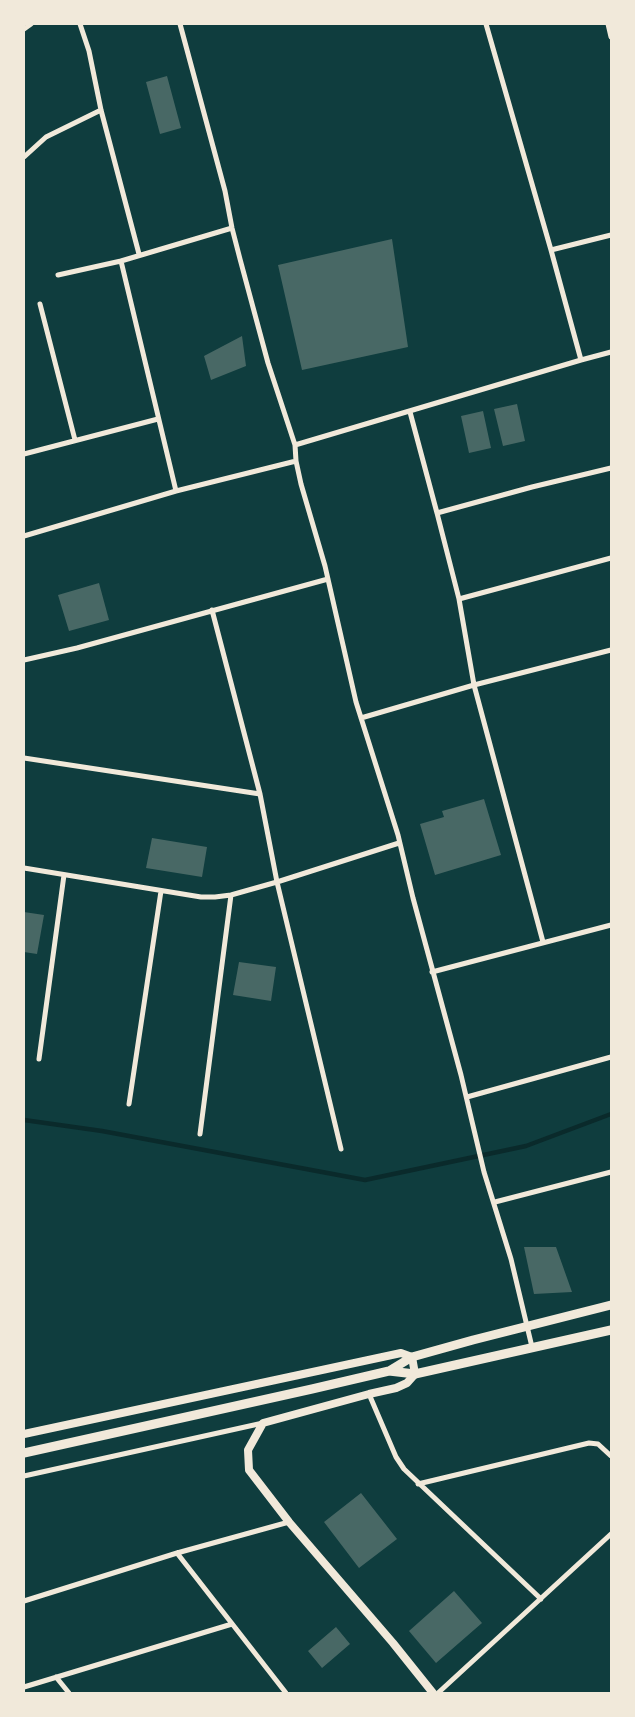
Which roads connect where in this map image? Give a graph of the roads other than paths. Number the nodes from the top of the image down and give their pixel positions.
1 (31, 24) edge
2 (80, 24) edge
3 (180, 24) edge
4 (486, 24) edge
5 (608, 24) edge
6 (24, 29) edge
7 (611, 37) edge
8 (101, 110) junction
9 (24, 157) edge
10 (232, 228) junction
11 (611, 235) edge
12 (551, 250) junction
13 (139, 254) junction
14 (122, 260) junction
15 (58, 275) dead end
16 (40, 304) dead end
17 (611, 352) edge
18 (581, 360) junction
19 (410, 412) junction
20 (158, 419) junction
21 (75, 440) junction
22 (295, 445) junction
23 (24, 454) edge
24 (296, 461) junction
25 (611, 468) edge
26 (176, 490) junction
27 (437, 513) junction
28 (24, 536) edge
29 (611, 558) edge
30 (328, 578) junction
31 (459, 600) junction
32 (212, 610) junction
33 (611, 650) edge
34 (24, 660) edge
35 (474, 685) junction
36 (361, 718) junction
37 (24, 758) edge
38 (260, 794) junction
39 (399, 842) junction
40 (24, 868) edge
41 (64, 875) junction
42 (277, 882) junction
43 (161, 891) junction
44 (231, 895) junction
45 (611, 925) edge
46 (543, 942) junction
47 (432, 972) junction
48 (611, 1057) edge
49 (39, 1059) dead end
50 (467, 1097) junction
51 (129, 1104) dead end
52 (200, 1134) dead end
53 (341, 1150) dead end
54 (611, 1172) edge
55 (495, 1202) junction
56 (611, 1305) edge
57 (528, 1326) junction
58 (611, 1330) edge
59 (532, 1347) junction
60 (412, 1357) junction
61 (389, 1371) junction
62 (415, 1374) junction
63 (369, 1394) junction
64 (263, 1422) junction
65 (24, 1434) edge
66 (24, 1453) edge
67 (611, 1456) edge
68 (24, 1476) edge
69 (418, 1484) junction
70 (289, 1522) junction
71 (611, 1534) edge
72 (177, 1553) junction
73 (541, 1599) junction
74 (24, 1601) edge
75 (232, 1624) junction
76 (56, 1677) junction
77 (24, 1687) edge
78 (69, 1693) edge
79 (286, 1693) edge
80 (433, 1693) edge
81 (438, 1693) edge

1 - 6 street
2 - 8 street
3 - 10 street
4 - 12 street
5 - 7 street
8 - 9 street
8 - 13 street
10 - 13 street
10 - 22 street
11 - 12 street
12 - 18 street
13 - 14 street
14 - 15 street
14 - 20 street
16 - 21 street
17 - 18 street
18 - 19 street
19 - 22 street
19 - 27 street
20 - 21 street
20 - 26 street
21 - 23 street
22 - 24 street
24 - 26 street
24 - 30 street
25 - 27 street
26 - 28 street
27 - 31 street
29 - 31 street
30 - 32 street
30 - 36 street
31 - 35 street
32 - 34 street
32 - 38 street
33 - 35 street
35 - 36 street
35 - 46 street
36 - 39 street
37 - 38 street
38 - 42 street
39 - 42 street
39 - 47 street
40 - 41 street
41 - 43 street
41 - 49 street
42 - 44 street
42 - 53 street
43 - 44 street
43 - 51 street
44 - 52 street
45 - 46 street
46 - 47 street
47 - 50 street
48 - 50 street
50 - 55 street
54 - 55 street
55 - 57 street
56 - 57 main road
57 - 59 street
57 - 60 main road
58 - 59 main road
59 - 62 main road
60 - 61 main road
60 - 62 street
60 - 65 street
61 - 62 main road
61 - 66 main road
62 - 63 street
63 - 64 street
63 - 69 street
64 - 68 street
64 - 70 street
67 - 69 street
69 - 73 street
70 - 72 street
70 - 80 street
71 - 73 street
72 - 74 street
72 - 75 street
73 - 81 street
75 - 76 street
75 - 79 street
76 - 77 street
76 - 78 street

